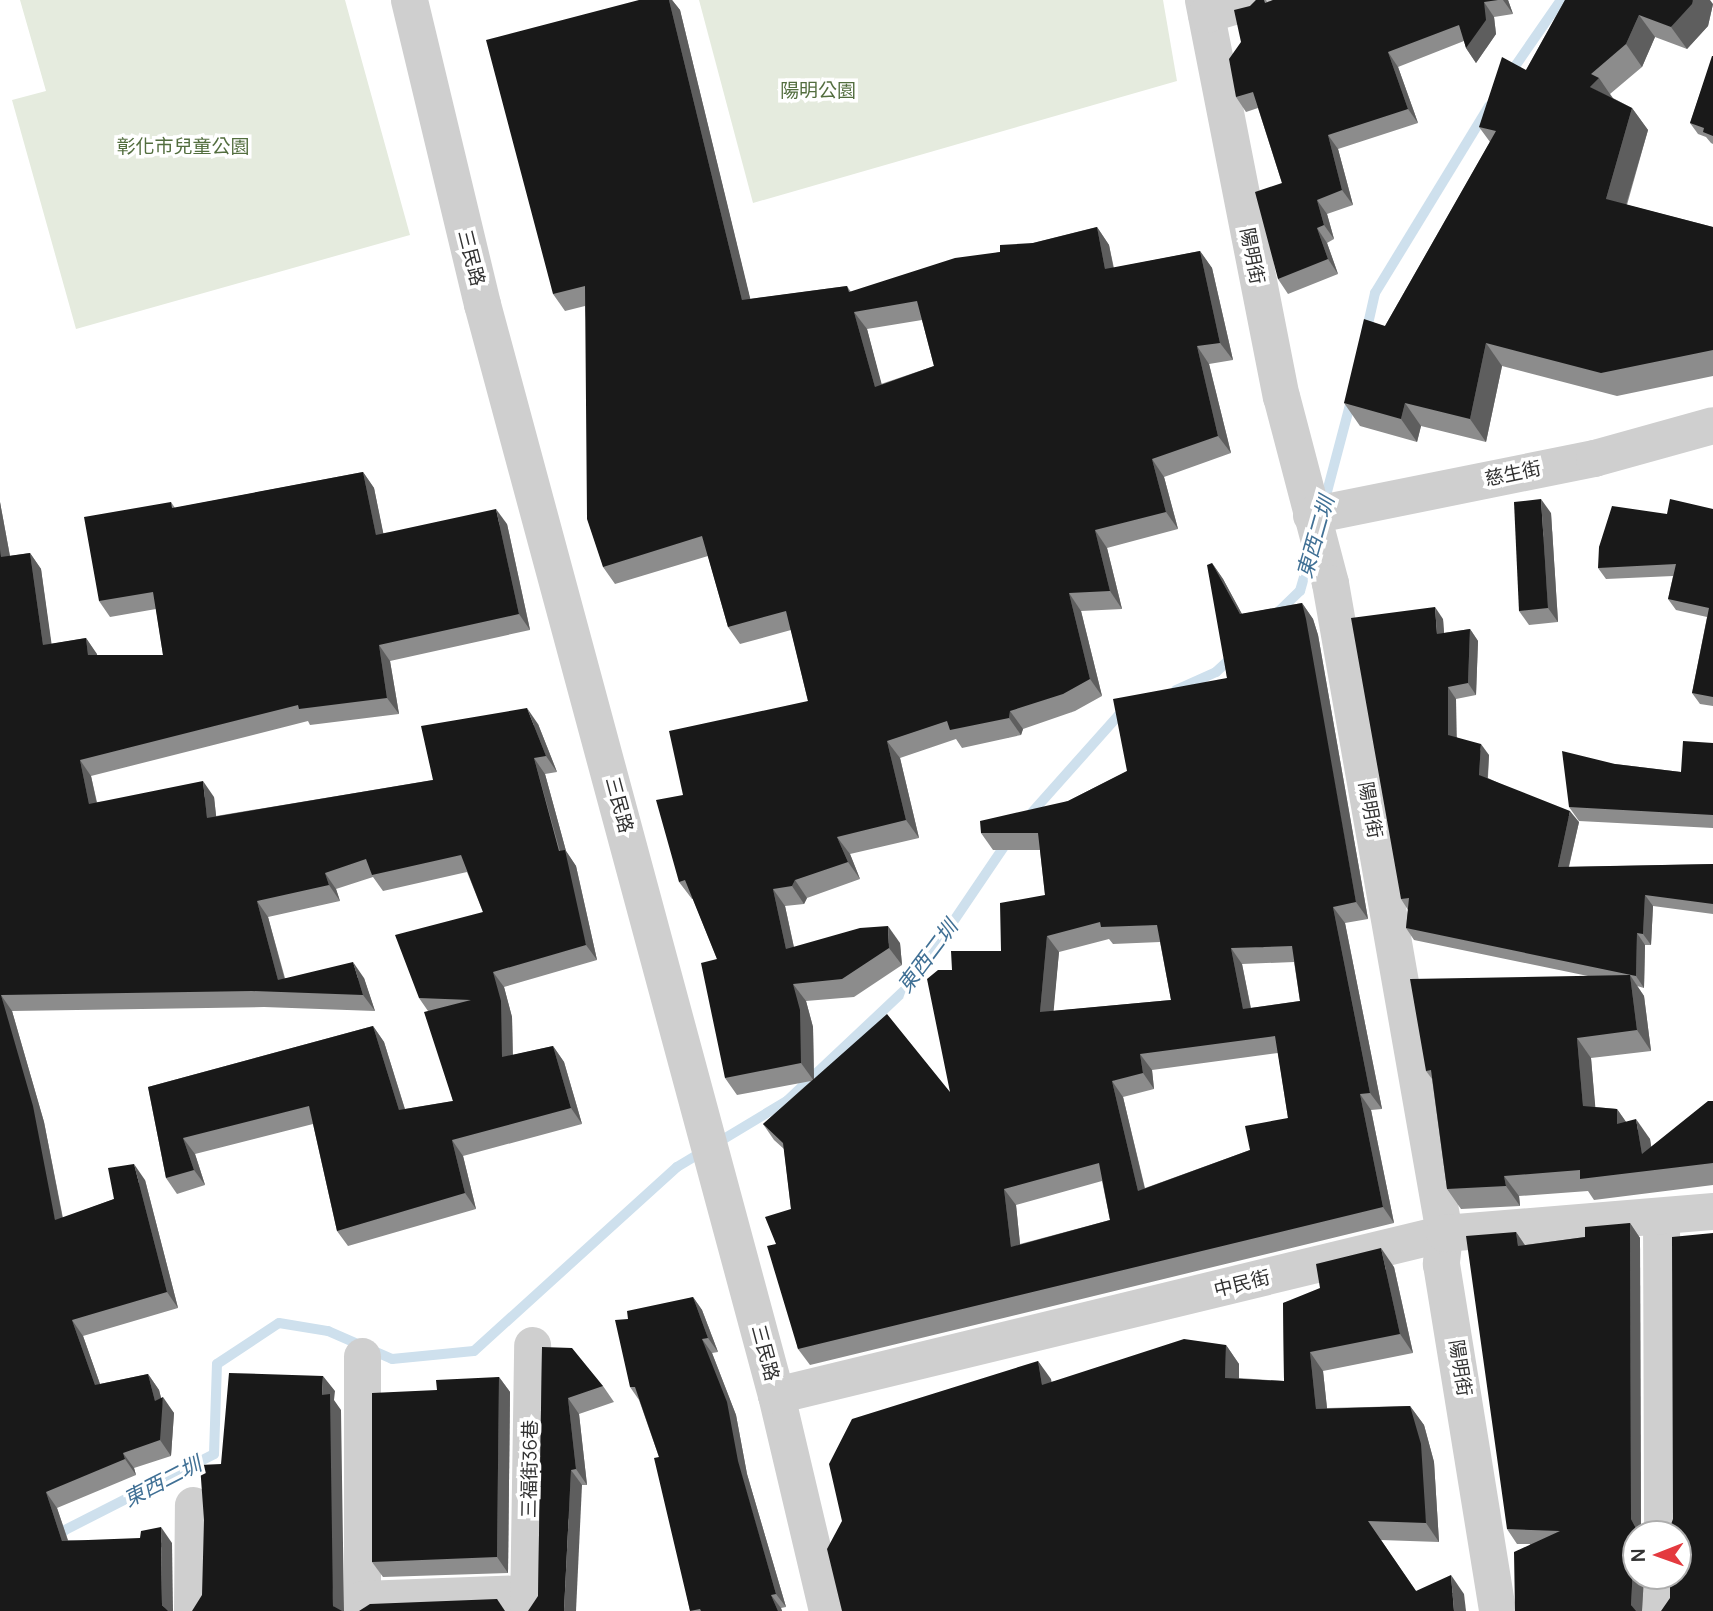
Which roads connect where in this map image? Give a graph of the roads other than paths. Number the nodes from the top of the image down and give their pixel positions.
1 (409, 0) edge
2 (1254, 0) edge
3 (1204, 7) edge
4 (1713, 425) edge
5 (1311, 515) junction
6 (1713, 1212) edge
7 (1661, 1216) junction
8 (1444, 1233) junction
9 (532, 1345) dead end
10 (362, 1356) dead end
11 (776, 1395) junction
12 (193, 1505) dead end
13 (1662, 1520) edge
14 (1661, 1590) edge
15 (528, 1602) edge
16 (362, 1605) edge
17 (192, 1611) edge
18 (827, 1611) edge
19 (1497, 1611) edge
20 (1660, 1611) edge

1 - 11 street, 三民路
2 - 3 street, 陽明街
3 - 5 street, 陽明街
4 - 5 street, 慈生街
5 - 8 street, 陽明街
6 - 7 street, 中民街
7 - 8 street, 中民街
7 - 13 street
8 - 11 street, 中民街
8 - 19 street, 陽明街
9 - 15 street, 三福街36巷
10 - 16 street, 三福街36巷
11 - 18 street, 三民路
12 - 17 street
14 - 20 street
15 - 16 street, 三福街36巷

